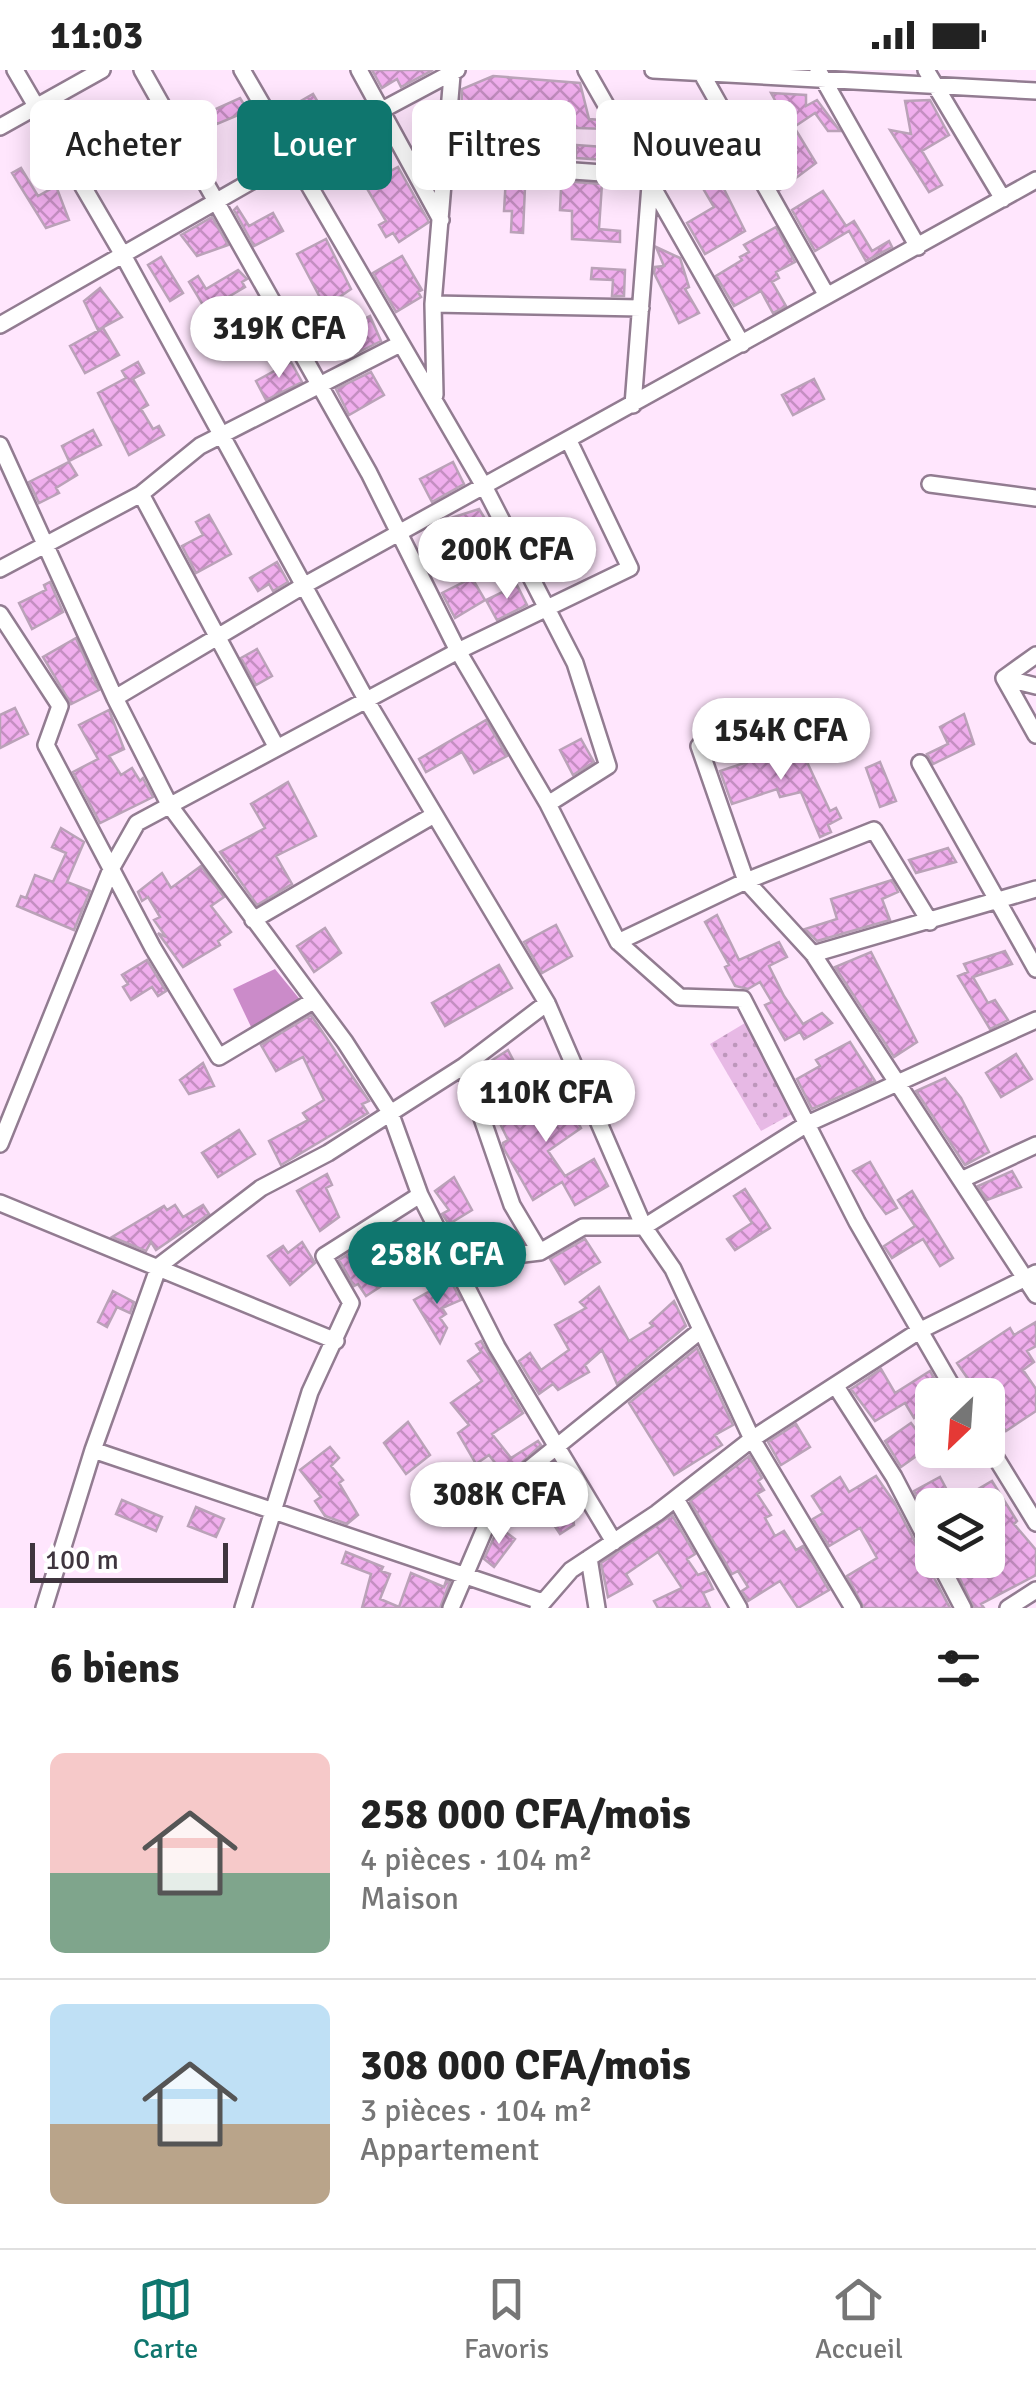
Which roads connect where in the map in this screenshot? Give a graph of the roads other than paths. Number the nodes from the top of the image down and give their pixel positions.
1 (16, 70) edge
2 (102, 70) edge
3 (142, 70) edge
4 (242, 70) edge
5 (359, 70) edge
6 (586, 70) edge
7 (653, 70) edge
8 (926, 70) edge
9 (705, 72) edge
10 (455, 73) edge
11 (821, 76) edge
12 (937, 87) junction
13 (1036, 91) edge
14 (30, 100) edge
15 (46, 100) edge
16 (259, 100) edge
17 (376, 100) edge
18 (452, 100) edge
19 (603, 100) edge
20 (392, 104) edge
21 (30, 109) edge
22 (0, 127) edge
23 (392, 129) edge
24 (1036, 180) edge
25 (83, 190) edge
26 (240, 190) edge
27 (311, 190) edge
28 (444, 190) edge
29 (647, 190) edge
30 (654, 190) edge
31 (1003, 198) junction
32 (217, 204) junction
33 (441, 220) junction
34 (918, 247) junction
35 (123, 255) junction
36 (826, 294) junction
37 (433, 304) junction
38 (641, 308) junction
39 (0, 325) edge
40 (400, 344) junction
41 (742, 344) junction
42 (317, 387) junction
43 (435, 395) junction
44 (632, 405) junction
45 (222, 436) junction
46 (569, 440) junction
47 (0, 445) edge
48 (930, 484) dead end
49 (485, 488) junction
50 (140, 494) junction
51 (1036, 498) edge
52 (398, 533) junction
53 (45, 547) junction
54 (0, 569) edge
55 (303, 586) junction
56 (549, 610) junction
57 (0, 614) edge
58 (216, 638) junction
59 (458, 651) junction
60 (1036, 655) edge
61 (1004, 678) junction
62 (1036, 686) edge
63 (115, 698) junction
64 (368, 703) junction
65 (1036, 735) edge
66 (699, 746) dead end
67 (278, 748) junction
68 (920, 763) dead end
69 (548, 804) junction
70 (170, 806) junction
71 (434, 815) junction
72 (111, 869) junction
73 (746, 881) junction
74 (1036, 889) edge
75 (999, 903) junction
76 (253, 920) junction
77 (930, 922) junction
78 (618, 942) junction
79 (813, 954) junction
80 (1036, 968) edge
81 (313, 1000) junction
82 (547, 1004) junction
83 (1036, 1020) edge
84 (464, 1066) junction
85 (896, 1081) junction
86 (390, 1112) junction
87 (808, 1124) junction
88 (0, 1144) edge
89 (1036, 1144) edge
90 (961, 1180) junction
91 (420, 1195) junction
92 (0, 1204) edge
93 (644, 1226) junction
94 (540, 1252) junction
95 (159, 1266) junction
96 (1030, 1275) edge
97 (464, 1281) junction
98 (1036, 1295) edge
99 (700, 1331) junction
100 (919, 1331) junction
101 (336, 1340) junction
102 (947, 1378) edge
103 (836, 1388) junction
104 (752, 1439) junction
105 (556, 1445) junction
106 (93, 1450) junction
107 (1003, 1468) edge
108 (676, 1498) junction
109 (272, 1512) junction
110 (915, 1517) edge
111 (1036, 1522) edge
112 (614, 1542) junction
113 (589, 1558) junction
114 (461, 1576) junction
115 (947, 1578) edge
116 (1036, 1590) edge
117 (539, 1605) edge
118 (44, 1608) edge
119 (243, 1608) edge
120 (451, 1608) edge
121 (597, 1608) edge
122 (739, 1608) edge
123 (853, 1608) edge
124 (963, 1608) edge
125 (1008, 1608) edge

1 - 14 street
2 - 15 street
3 - 32 street
4 - 16 street
5 - 17 street
6 - 19 street
7 - 9 street
8 - 12 street
9 - 11 street
9 - 36 street
10 - 18 street
10 - 20 street
11 - 12 street
11 - 34 street
12 - 13 street
12 - 31 street
21 - 22 street
23 - 33 street
24 - 31 street
25 - 35 street
26 - 32 street
27 - 40 street
28 - 33 street
29 - 38 street
30 - 41 street
31 - 34 street
32 - 35 street
32 - 42 street
33 - 37 street
34 - 36 street
35 - 39 street
35 - 45 street
36 - 41 street
37 - 38 street
37 - 43 street
38 - 44 street
40 - 42 street
40 - 43 street
41 - 44 street
42 - 45 street
42 - 52 street
43 - 49 street
44 - 46 street
45 - 50 street
45 - 55 street
46 - 49 street
46 - 56 street
47 - 53 street
48 - 51 street
49 - 52 street
49 - 56 street
50 - 53 street
50 - 58 street
52 - 55 street
52 - 59 street
53 - 54 street
53 - 63 street
55 - 58 street
55 - 64 street
56 - 59 street
56 - 69 street
57 - 72 street
58 - 63 street
58 - 67 street
59 - 64 street
59 - 69 street
60 - 61 street
61 - 62 street
61 - 65 street
63 - 70 street
64 - 67 street
64 - 71 street
66 - 73 street
67 - 70 street
68 - 75 street
69 - 78 street
70 - 72 street
70 - 76 street
71 - 76 street
71 - 82 street
72 - 81 street
72 - 88 street
73 - 77 street
73 - 78 street
73 - 79 street
74 - 75 street
75 - 77 street
75 - 80 street
76 - 81 street
77 - 79 street
78 - 87 street
79 - 85 street
81 - 86 street
82 - 84 street
82 - 93 street
83 - 85 street
84 - 86 street
84 - 94 street
85 - 87 street
85 - 90 street
86 - 91 street
86 - 95 street
87 - 93 street
87 - 100 street
89 - 90 street
90 - 96 street
91 - 97 street
91 - 101 street
92 - 95 street
93 - 94 street
93 - 99 street
94 - 97 street
95 - 101 street
95 - 106 street
96 - 98 street
96 - 100 street
97 - 105 street
99 - 104 street
99 - 105 street
100 - 102 street
100 - 103 street
101 - 109 street
103 - 104 street
103 - 110 street
104 - 108 street
104 - 123 street
105 - 112 street
105 - 114 street
106 - 109 street
106 - 118 street
107 - 111 street
108 - 112 street
108 - 122 street
109 - 114 street
109 - 119 street
112 - 113 street
113 - 117 street
113 - 121 street
114 - 117 street
114 - 120 street
115 - 124 street
116 - 125 street

